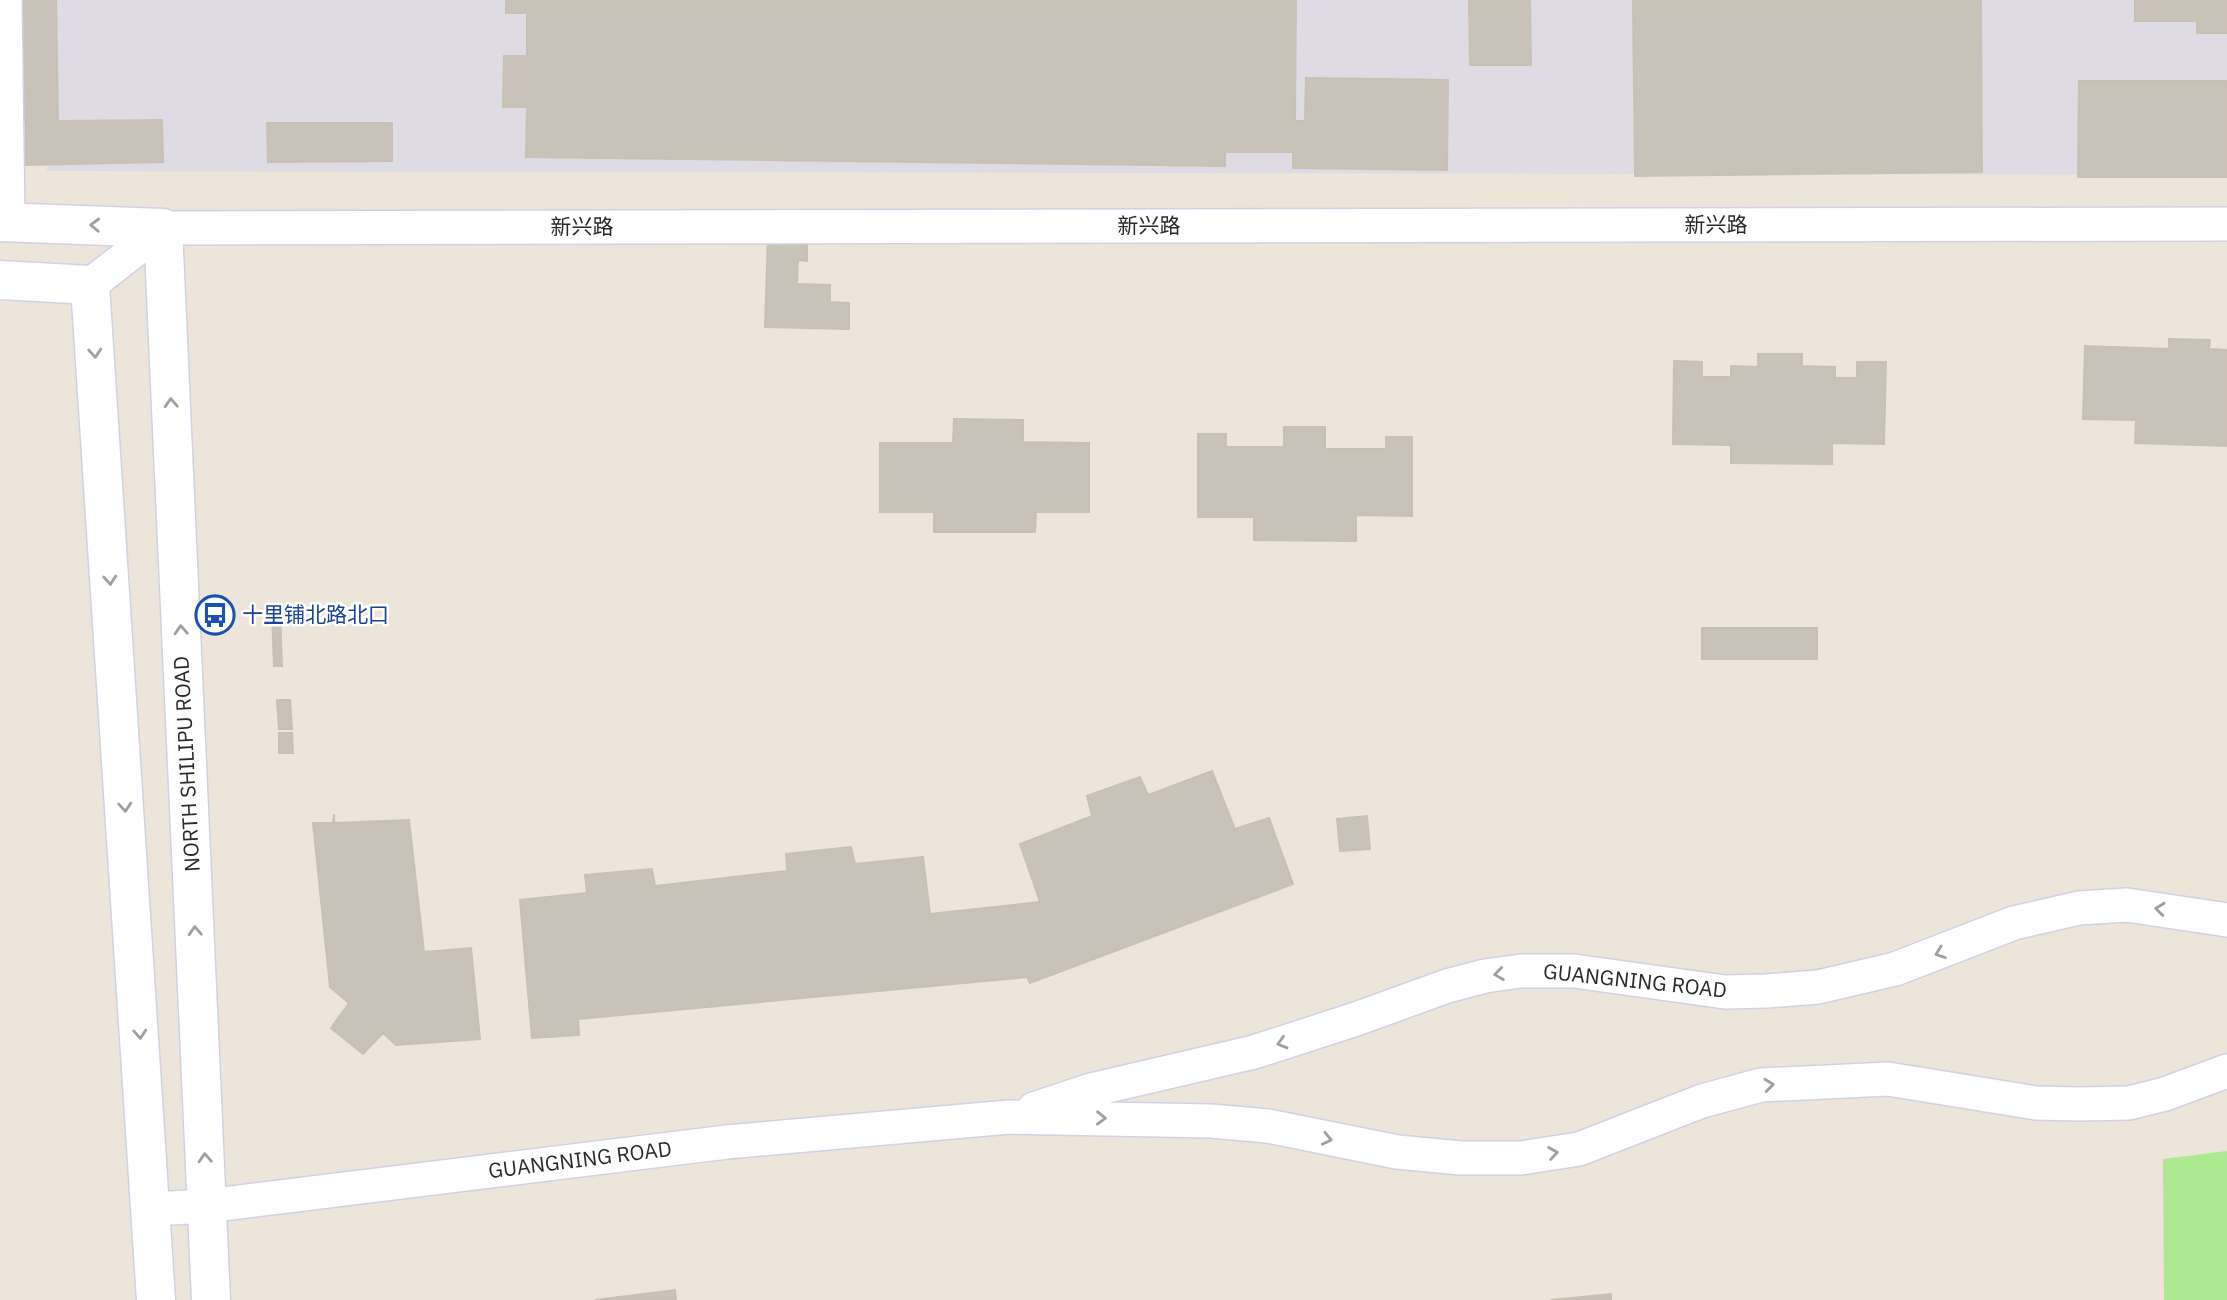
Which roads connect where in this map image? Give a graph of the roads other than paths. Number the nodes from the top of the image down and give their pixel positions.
1 (5, 0) edge
2 (4, 222) edge
3 (2227, 225) edge
4 (163, 228) junction
5 (0, 280) edge
6 (90, 285) junction
7 (2227, 920) edge
8 (2227, 1071) edge
9 (1009, 1117) junction
10 (207, 1206) junction
11 (152, 1209) junction
12 (156, 1300) edge
13 (211, 1300) edge

1 - 2 street
4 -> 2 street
3 - 4 street, 新兴路
4 - 6 street
10 -> 4 street, NORTH SHILIPU ROAD
5 - 6 street
6 -> 11 street
7 -> 9 street, GUANGNING ROAD
9 -> 8 street, GUANGNING ROAD
9 - 10 street, GUANGNING ROAD
10 - 11 street, GUANGNING ROAD
10 - 13 street, NORTH SHILIPU ROAD
11 - 12 street

